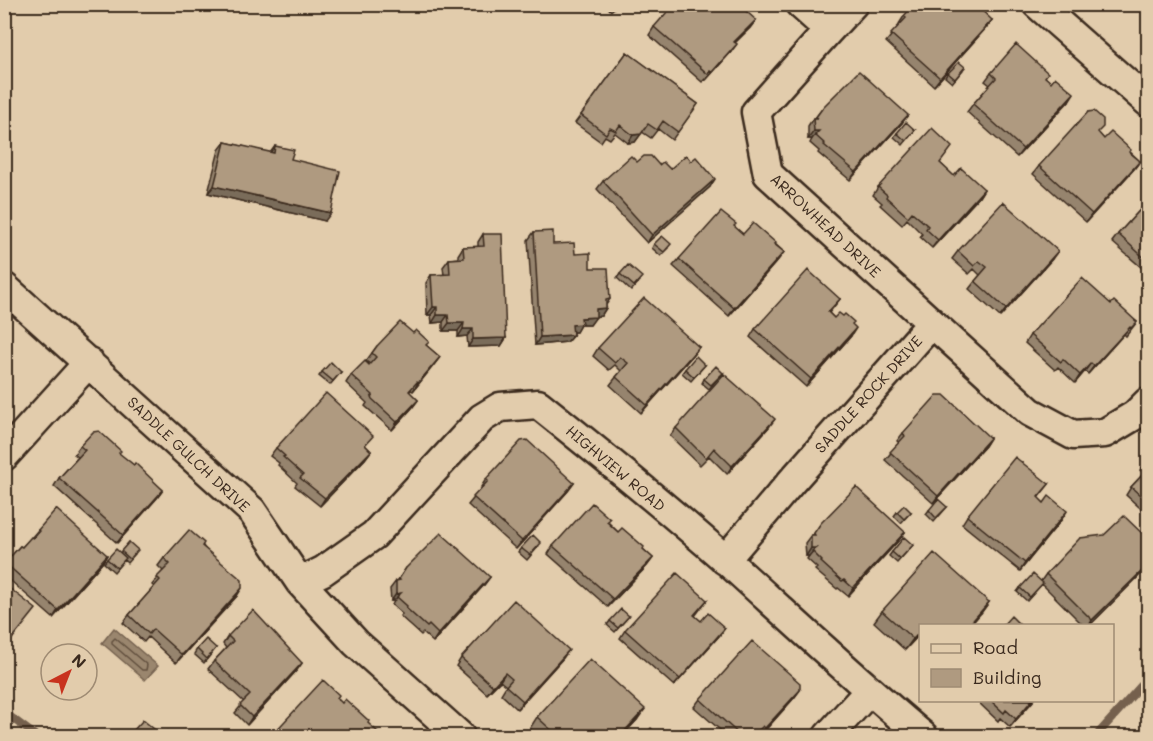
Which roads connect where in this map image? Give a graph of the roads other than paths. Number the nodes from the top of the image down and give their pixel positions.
1 (800, 4) edge
2 (853, 4) edge
3 (1037, 4) edge
4 (829, 30) junction
5 (1149, 102) edge
6 (4, 287) edge
7 (932, 323) junction
8 (89, 362) junction
9 (1149, 402) edge
10 (4, 456) edge
11 (725, 560) junction
12 (300, 582) junction
13 (869, 691) junction
14 (460, 736) edge
15 (828, 736) edge
16 (923, 736) edge

1 - 4 street
2 - 4 street
3 - 5 street
4 - 7 street, ARROWHEAD DRIVE
6 - 8 street, SADDLE GULCH DRIVE
7 - 9 street, SADDLE ROCK DRIVE
7 - 11 street, SADDLE ROCK DRIVE
8 - 10 street
8 - 12 street, SADDLE GULCH DRIVE
11 - 12 street, HIGHVIEW ROAD
11 - 13 street, HIGHVIEW ROAD
12 - 14 street, SADDLE GULCH DRIVE
13 - 15 street
13 - 16 street, HIGHVIEW ROAD

